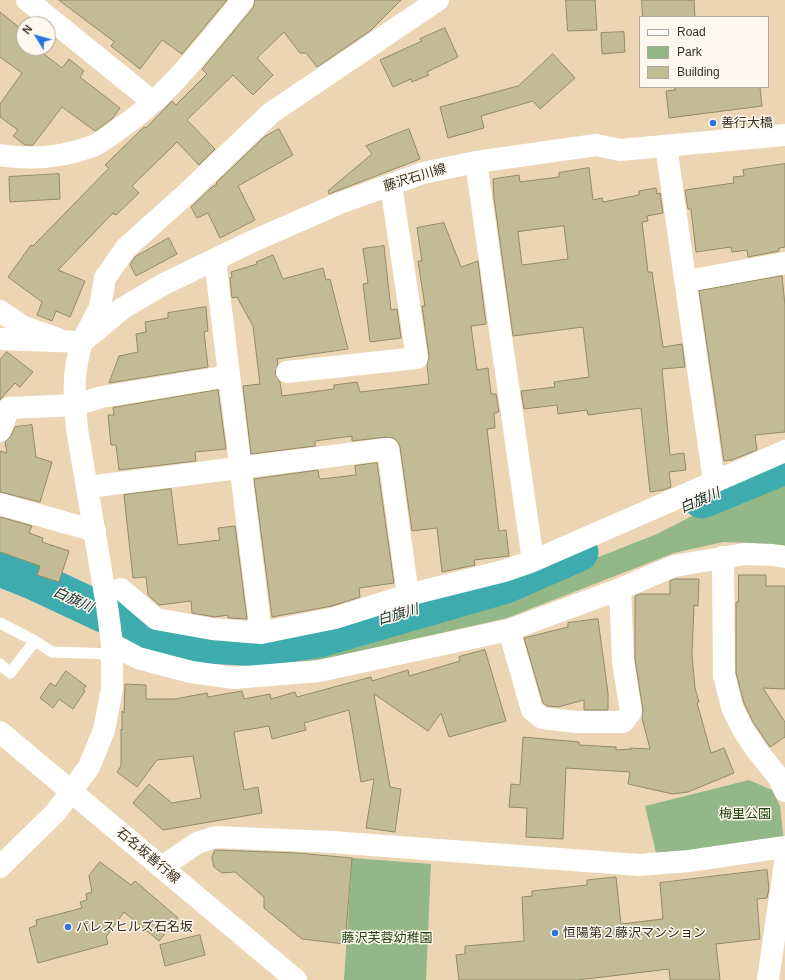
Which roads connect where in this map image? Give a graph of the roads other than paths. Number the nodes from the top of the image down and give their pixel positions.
1 (27, 0) edge
2 (243, 0) edge
3 (438, 0) edge
4 (153, 102) junction
5 (785, 135) edge
6 (666, 146) junction
7 (0, 155) edge
8 (476, 162) junction
9 (391, 185) junction
10 (215, 261) junction
11 (785, 264) edge
12 (687, 282) junction
13 (0, 311) edge
14 (0, 339) edge
15 (77, 342) junction
16 (287, 372) dead end
17 (229, 376) junction
18 (75, 406) junction
19 (0, 431) edge
20 (785, 451) edge
21 (240, 469) junction
22 (714, 481) junction
23 (88, 487) junction
24 (0, 504) edge
25 (95, 531) junction
26 (723, 557) junction
27 (785, 558) edge
28 (533, 561) junction
29 (121, 589) dead end
30 (620, 589) junction
31 (408, 595) junction
32 (0, 623) edge
33 (509, 630) junction
34 (261, 633) junction
35 (35, 641) junction
36 (112, 649) junction
37 (0, 664) edge
38 (0, 732) edge
39 (785, 791) edge
40 (785, 846) edge
41 (785, 863) edge
42 (0, 867) edge
43 (162, 867) junction
44 (296, 980) edge
45 (768, 980) edge

1 - 4 street
2 - 4 street
3 - 15 street
4 - 7 street
5 - 6 street, 藤沢石川線
6 - 8 street, 藤沢石川線
6 - 12 street
8 - 9 street, 藤沢石川線
8 - 28 street
9 - 10 street, 藤沢石川線
9 - 16 street
10 - 15 street, 藤沢石川線
10 - 17 street
11 - 12 street
12 - 22 street
13 - 15 street
14 - 15 street
15 - 18 street
17 - 18 street
17 - 21 street
18 - 19 street
18 - 23 street
20 - 22 street
21 - 23 street
21 - 31 street
21 - 34 street
22 - 28 street
23 - 25 street
24 - 25 street
25 - 36 street
26 - 27 street
26 - 30 street
26 - 39 street
28 - 31 street
29 - 34 street
30 - 33 street
30 - 33 street
31 - 34 street
32 - 35 lane
33 - 36 street
35 - 36 lane
35 - 37 lane
36 - 42 street
38 - 43 street, 石名坂善行線
40 - 43 street
41 - 45 street
43 - 44 street, 石名坂善行線

